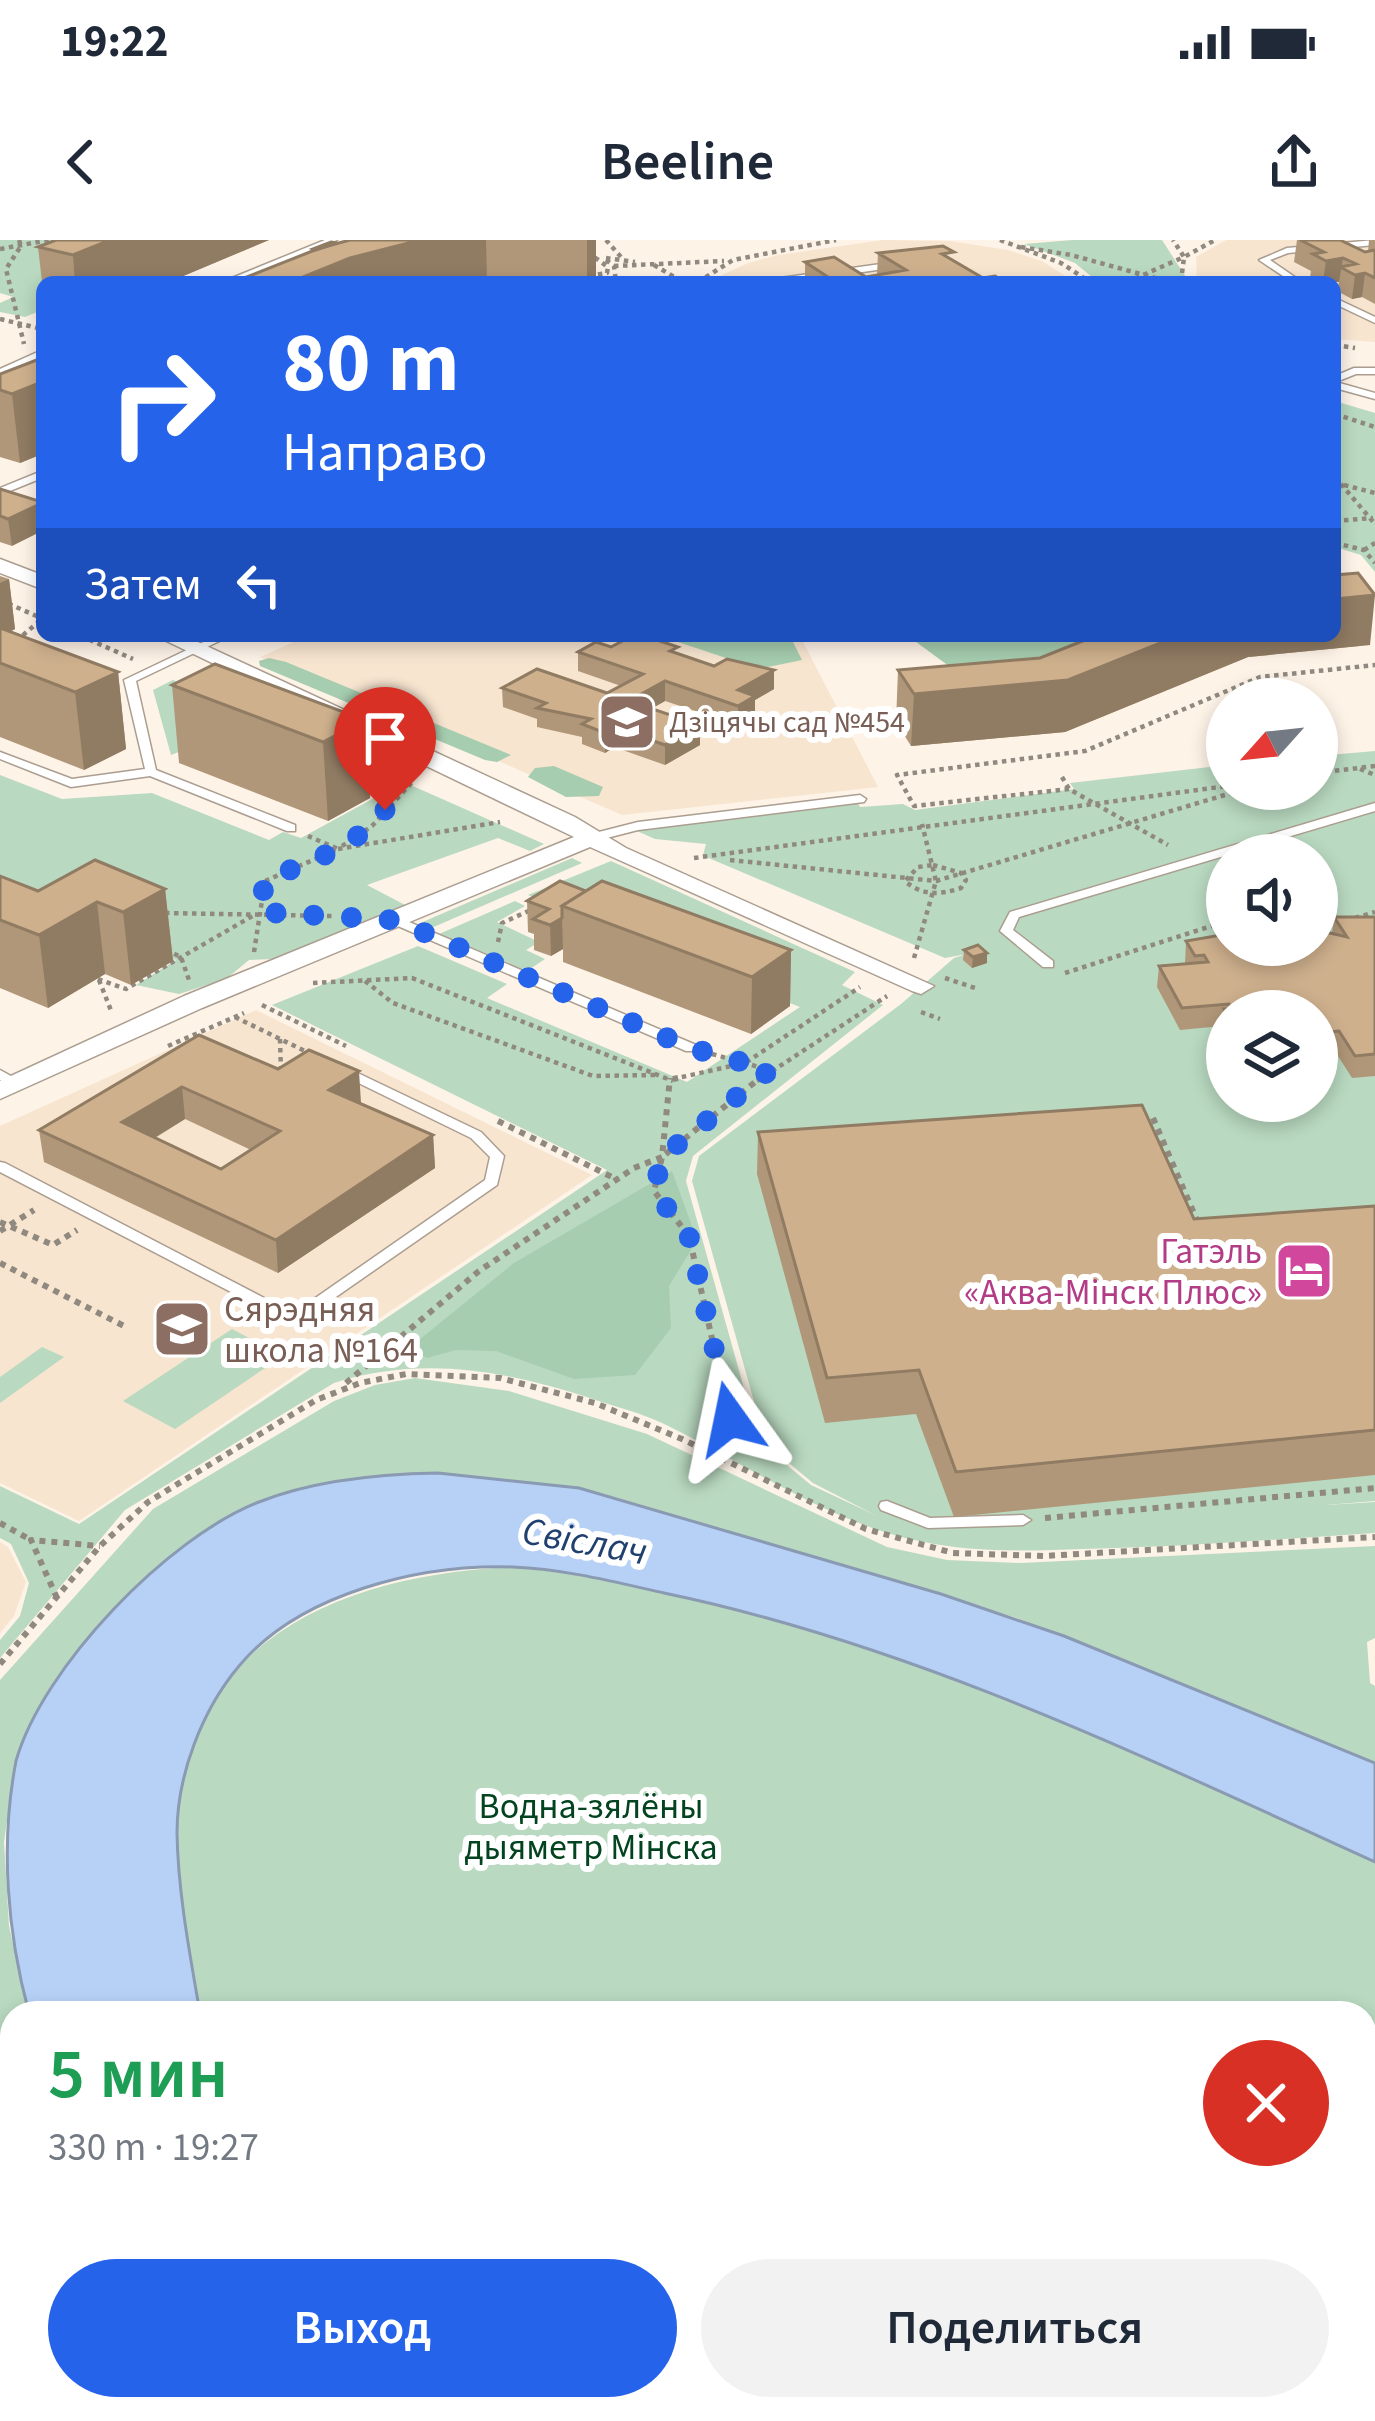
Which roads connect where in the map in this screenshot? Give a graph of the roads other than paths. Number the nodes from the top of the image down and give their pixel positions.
1 (1375, 242) edge
2 (333, 243) edge
3 (1340, 243) edge
4 (903, 265) edge
5 (242, 276) edge
6 (794, 276) edge
7 (1288, 276) edge
8 (1341, 304) edge
9 (1375, 320) edge
10 (36, 356) edge
11 (1375, 371) edge
12 (0, 372) edge
13 (1341, 379) edge
14 (1341, 384) edge
15 (1375, 396) edge
16 (36, 477) edge
17 (0, 492) edge
18 (0, 565) edge
19 (36, 580) edge
20 (181, 642) edge
21 (212, 642) edge
22 (197, 649) junction
23 (108, 676) edge
24 (130, 680) junction
25 (0, 754) edge
26 (151, 772) junction
27 (860, 799) dead end
28 (1375, 807) edge
29 (291, 828) dead end
30 (591, 838) junction
31 (395, 920) junction
32 (1048, 964) dead end
33 (928, 981) road end
34 (691, 1048) road end
35 (328, 1063) edge
36 (5, 1083) edge
37 (0, 1166) edge
38 (886, 1506) dead end
39 (1023, 1520) road end

1 - 3 lane
2 - 5 lane
3 - 7 lane
4 - 6 lane
8 - 9 lane
10 - 12 lane
11 - 13 lane
14 - 15 lane
16 - 17 lane
18 - 19 street
20 - 22 street
21 - 22 lane
22 - 24 lane
22 - 30 street
23 - 24 lane
24 - 26 lane
25 - 26 lane
26 - 29 lane
27 - 30 lane
28 - 32 lane
30 - 31 street
30 - 33 street
31 - 34 lane
31 - 36 street
35 - 37 lane
38 - 39 lane

